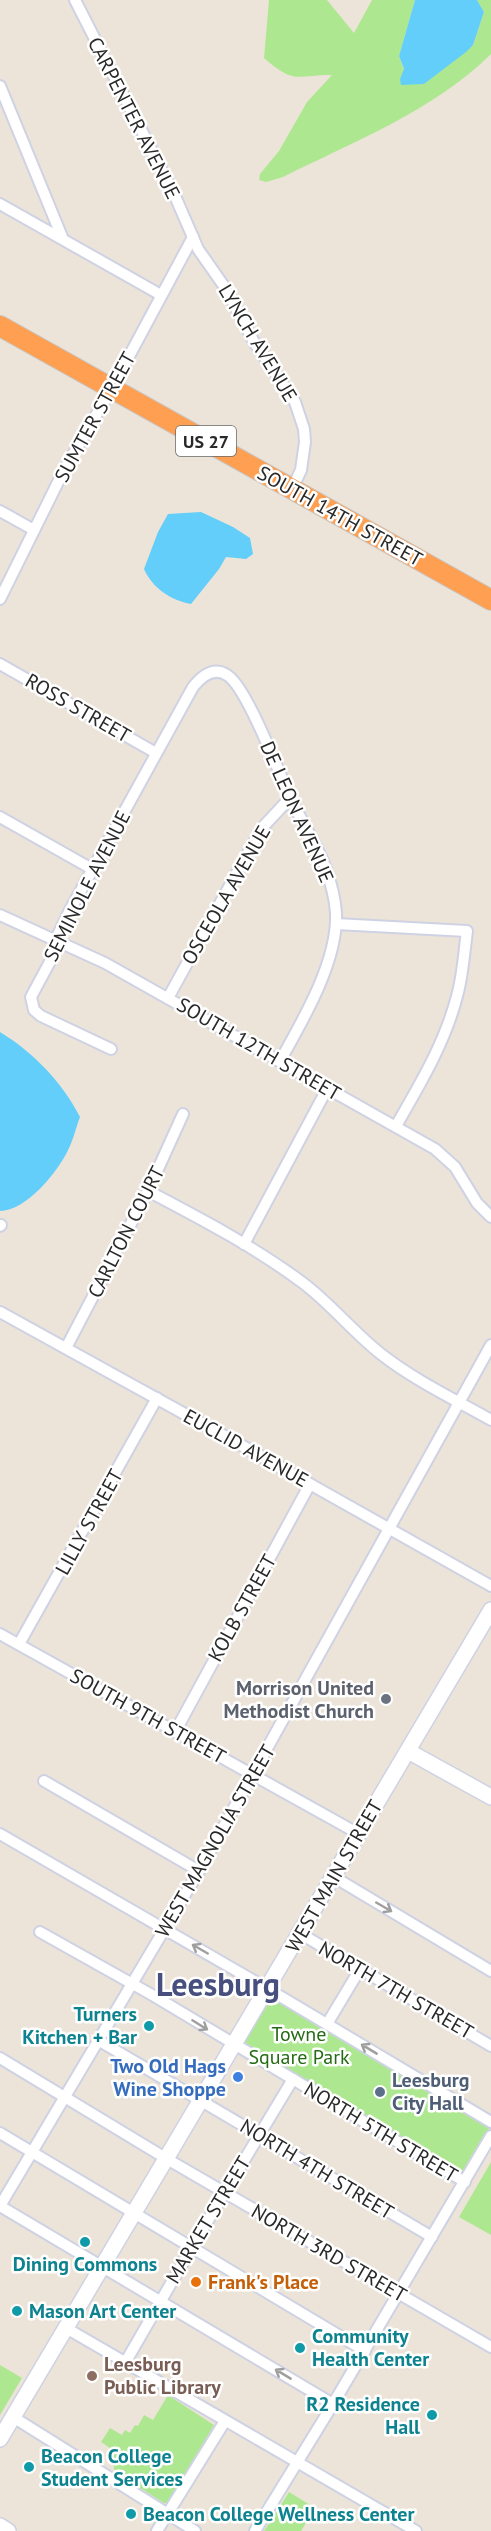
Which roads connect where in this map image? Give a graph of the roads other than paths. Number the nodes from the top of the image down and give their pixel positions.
1 (75, 0) edge
2 (0, 86) edge
3 (0, 204) edge
4 (62, 237) junction
5 (193, 237) junction
6 (161, 295) junction
7 (0, 326) edge
8 (112, 388) junction
9 (292, 489) junction
10 (0, 511) edge
11 (34, 530) junction
12 (0, 599) edge
13 (491, 600) edge
14 (0, 664) edge
15 (192, 688) joint
16 (156, 753) junction
17 (290, 798) junction
18 (0, 817) edge
19 (92, 869) junction
20 (0, 915) edge
21 (336, 924) junction
22 (56, 939) junction
23 (168, 998) junction
24 (111, 1049) dead end
25 (280, 1061) junction
26 (327, 1089) junction
27 (183, 1114) dead end
28 (396, 1126) junction
29 (148, 1191) junction
30 (491, 1217) edge
31 (244, 1244) junction
32 (0, 1312) edge
33 (491, 1345) edge
34 (66, 1348) junction
35 (157, 1398) junction
36 (460, 1402) junction
37 (491, 1420) edge
38 (310, 1484) junction
39 (390, 1529) junction
40 (491, 1587) edge
41 (491, 1610) edge
42 (0, 1634) edge
43 (20, 1644) junction
44 (176, 1732) junction
45 (408, 1751) junction
46 (254, 1775) junction
47 (44, 1782) dead end
48 (491, 1797) edge
49 (0, 1834) edge
50 (359, 1834) junction
51 (199, 1871) junction
52 (334, 1877) junction
53 (165, 1928) junction
54 (40, 1932) dead end
55 (301, 1934) junction
56 (360, 1969) junction
57 (491, 1971) edge
58 (132, 1983) junction
59 (268, 1989) junction
60 (327, 2024) junction
61 (98, 2040) junction
62 (234, 2046) junction
63 (491, 2046) edge
64 (0, 2058) edge
65 (293, 2079) junction
66 (64, 2097) junction
67 (202, 2101) junction
68 (491, 2122) edge
69 (0, 2133) edge
70 (259, 2135) junction
71 (491, 2136) edge
72 (32, 2152) junction
73 (167, 2160) junction
74 (465, 2182) junction
75 (224, 2193) junction
76 (0, 2206) edge
77 (135, 2213) junction
78 (432, 2237) junction
79 (192, 2247) junction
80 (103, 2267) junction
81 (399, 2293) junction
82 (160, 2301) junction
83 (66, 2328) junction
84 (491, 2347) edge
85 (365, 2351) junction
86 (125, 2363) junction
87 (333, 2404) junction
88 (13, 2417) junction
89 (225, 2421) junction
90 (0, 2439) edge
91 (297, 2463) junction
92 (168, 2513) junction
93 (0, 2526) edge
94 (8, 2531) edge
95 (157, 2531) edge
96 (195, 2531) edge
97 (255, 2531) edge
98 (416, 2531) edge

1 - 5 street, CARPENTER AVENUE
2 - 4 street
3 - 4 street
4 - 6 street
5 - 6 street, SUMTER STREET
5 - 9 street, LYNCH AVENUE
6 - 8 street, SUMTER STREET
7 - 8 highway, SOUTH 14TH STREET / US 27
8 - 9 highway, SOUTH 14TH STREET / US 27
8 - 11 street, SUMTER STREET
9 - 13 highway, SOUTH 14TH STREET / US 27
10 - 11 street
11 - 12 street, SUMTER STREET
14 - 16 street, ROSS STREET
15 - 16 street, SEMINOLE AVENUE
15 - 17 street, DE LEON AVENUE
16 - 19 street, SEMINOLE AVENUE
17 - 21 street, DE LEON AVENUE
17 - 23 street, OSCEOLA AVENUE
18 - 19 street
19 - 22 street, SEMINOLE AVENUE
20 - 22 street, SOUTH 12TH STREET
21 - 25 street, DE LEON AVENUE
21 - 28 street
22 - 23 street, SOUTH 12TH STREET
22 - 24 street, SEMINOLE AVENUE
23 - 25 street, SOUTH 12TH STREET
25 - 26 street, SOUTH 12TH STREET
26 - 28 street, SOUTH 12TH STREET
26 - 31 street
27 - 29 street, CARLTON COURT
28 - 30 street, SOUTH 12TH STREET
29 - 31 street
29 - 34 street, CARLTON COURT
31 - 36 street
32 - 34 street, EUCLID AVENUE
33 - 36 street, WEST MAGNOLIA STREET
34 - 35 street, EUCLID AVENUE
35 - 38 street, EUCLID AVENUE
35 - 43 street, LILLY STREET
36 - 37 street
36 - 39 street, WEST MAGNOLIA STREET
38 - 39 street, EUCLID AVENUE
38 - 44 street, KOLB STREET
39 - 40 street, EUCLID AVENUE
39 - 46 street, WEST MAGNOLIA STREET
41 - 45 main road, WEST MAIN STREET
42 - 43 street, SOUTH 9TH STREET
43 - 44 street, SOUTH 9TH STREET
44 - 46 street, SOUTH 9TH STREET
45 - 48 main road
45 - 50 main road, WEST MAIN STREET
46 - 50 street, SOUTH 9TH STREET
46 - 51 street, WEST MAGNOLIA STREET
47 - 51 street
49 - 53 street
50 - 52 main road, WEST MAIN STREET
51 - 53 street, WEST MAGNOLIA STREET
52 - 55 main road, WEST MAIN STREET
52 -> 57 street
53 - 58 street, WEST MAGNOLIA STREET
59 -> 53 street
54 - 58 street, NORTH 5TH STREET
55 - 56 street, NORTH 7TH STREET
55 - 59 main road, WEST MAIN STREET
56 - 60 street
56 - 63 street, NORTH 7TH STREET
58 - 61 street, WEST MAGNOLIA STREET
58 -> 62 street, NORTH 5TH STREET
59 - 60 street
59 - 62 main road, WEST MAIN STREET
68 -> 60 street
61 - 66 street, WEST MAGNOLIA STREET
61 - 67 street, NORTH 4TH STREET
62 - 65 street, NORTH 5TH STREET
62 - 67 main road, WEST MAIN STREET
64 - 66 street, NORTH 3RD STREET
65 - 70 street, MARKET STREET
65 - 74 street, NORTH 5TH STREET
66 - 72 street, WEST MAGNOLIA STREET
66 - 73 street, NORTH 3RD STREET
67 - 70 street, NORTH 4TH STREET
67 - 73 main road, WEST MAIN STREET
69 - 72 street
70 - 75 street, MARKET STREET
70 - 78 street, NORTH 4TH STREET
71 - 74 street
72 - 76 street, WEST MAGNOLIA STREET
72 - 77 street
73 - 75 street, NORTH 3RD STREET
73 - 77 main road, WEST MAIN STREET
74 - 78 street
75 - 79 street, MARKET STREET
75 - 81 street, NORTH 3RD STREET
76 - 80 street
77 - 79 street
77 - 80 main road, WEST MAIN STREET
78 - 81 street
79 - 82 street, MARKET STREET
79 - 85 street
80 - 82 street
80 - 83 main road, WEST MAIN STREET
81 - 84 street, NORTH 3RD STREET
81 - 85 street
82 - 86 street, MARKET STREET
87 -> 82 street
83 - 86 street
83 - 88 main road, WEST MAIN STREET
85 - 87 street
86 - 89 street
87 - 91 street
88 - 90 main road, WEST MAIN STREET
88 - 92 street
89 - 91 street
89 - 92 street
91 - 97 street
91 - 98 street
92 - 95 street
92 - 96 street
93 - 94 main road

